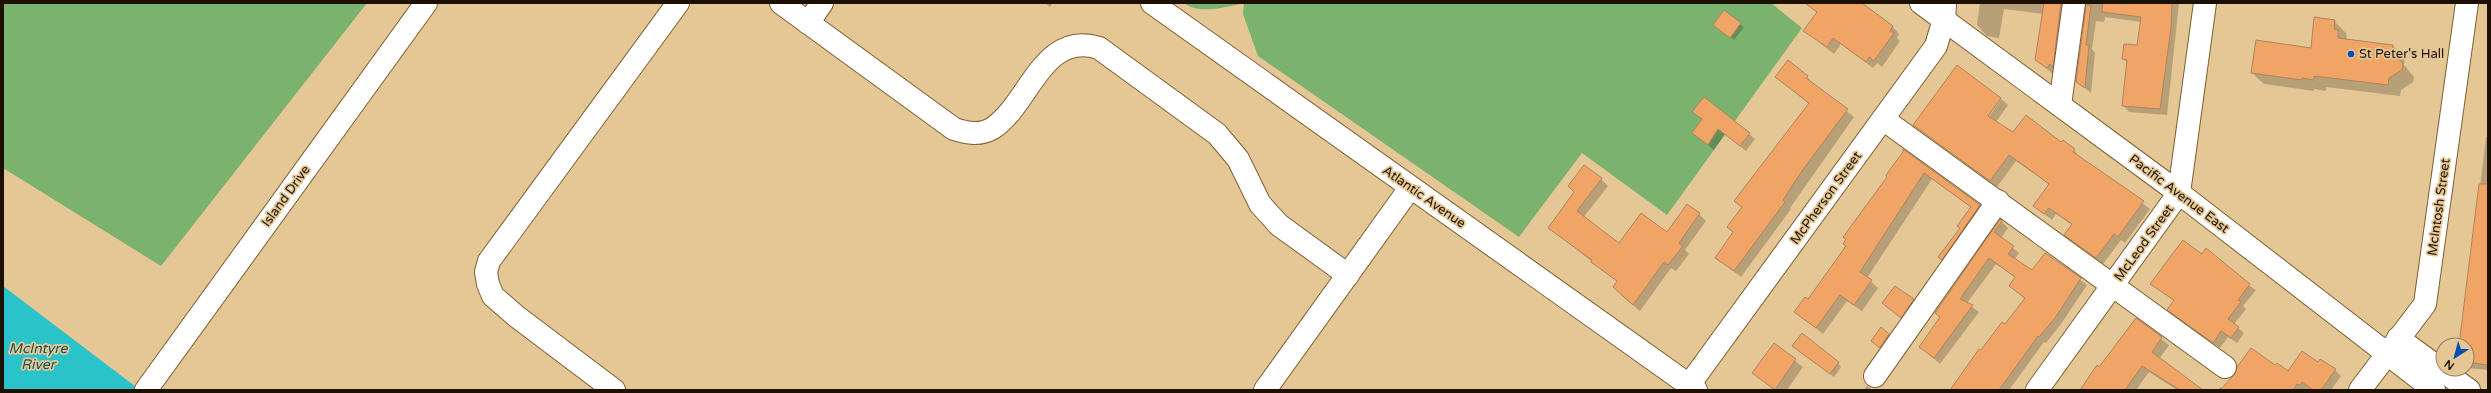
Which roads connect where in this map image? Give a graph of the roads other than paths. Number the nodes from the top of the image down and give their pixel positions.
1 (426, 3) edge
2 (678, 3) edge
3 (781, 3) edge
4 (822, 3) edge
5 (1152, 3) edge
6 (1922, 3) edge
7 (2074, 3) edge
8 (2204, 3) edge
9 (2467, 3) edge
10 (1944, 11) edge
11 (808, 23) junction
12 (2060, 105) junction
13 (1883, 119) junction
14 (1410, 188) junction
15 (2179, 194) junction
16 (1998, 201) junction
17 (1348, 275) junction
18 (2113, 285) junction
19 (2392, 346) junction
20 (2225, 367) dead end
21 (1874, 376) dead end
22 (152, 382) edge
23 (1693, 387) edge
24 (614, 390) edge
25 (1264, 390) edge
26 (2038, 390) edge
27 (2360, 390) edge
28 (2434, 390) edge
29 (2469, 390) edge

1 - 22 street, Island Drive
2 - 24 street
3 - 11 street
4 - 11 street
5 - 14 street, Atlantic Avenue
6 - 10 street, Pacific Avenue East
7 - 12 street
8 - 15 street, McLeod Street
9 - 19 street, McIntosh Street
10 - 12 street, Pacific Avenue East
10 - 13 street, McPherson Street
11 - 17 street
12 - 15 street, Pacific Avenue East
13 - 16 street
13 - 23 street, McPherson Street
14 - 17 street
14 - 23 street, Atlantic Avenue
15 - 18 street, McLeod Street
15 - 19 street, Pacific Avenue East
16 - 18 street
16 - 21 street
17 - 25 street
18 - 20 street
18 - 26 street, McLeod Street
19 - 27 street, McIntosh Street
19 - 28 street, Pacific Avenue East
19 - 29 street

